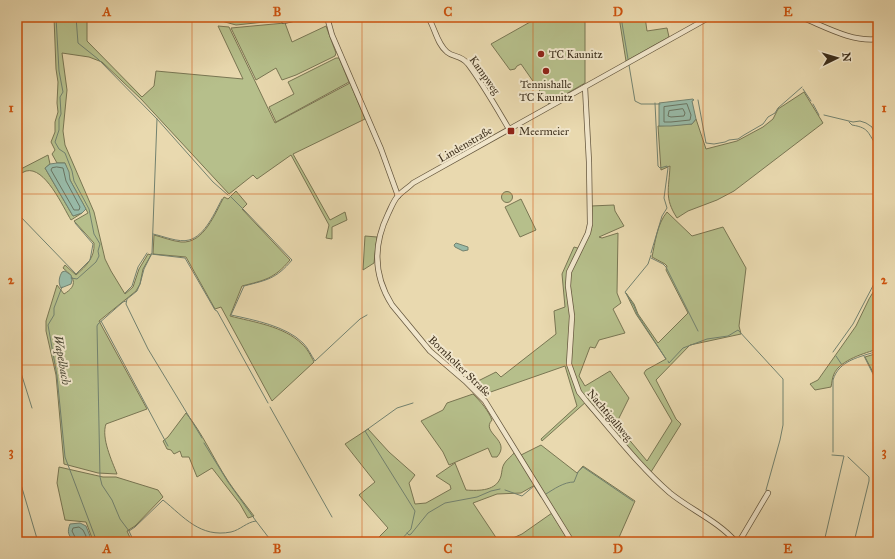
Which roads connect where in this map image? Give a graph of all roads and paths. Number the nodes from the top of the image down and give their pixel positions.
1 (301, 17) edge
2 (327, 17) edge
3 (428, 17) edge
4 (710, 17) edge
5 (802, 17) edge
6 (284, 21) dead end
7 (878, 39) edge
8 (585, 87) junction
9 (509, 129) junction
10 (398, 196) junction
11 (768, 493) dead end
12 (572, 542) edge
13 (738, 542) edge

1 - 6 street
2 - 10 street
3 - 9 street, Kampweg
4 - 8 street, Lindenstraße
5 - 7 street
8 - 9 street, Lindenstraße
8 - 13 street, Nachtigallweg
9 - 10 street, Lindenstraße
10 - 12 street, Bornholter Straße
11 - 13 street, Nachtigallweg

